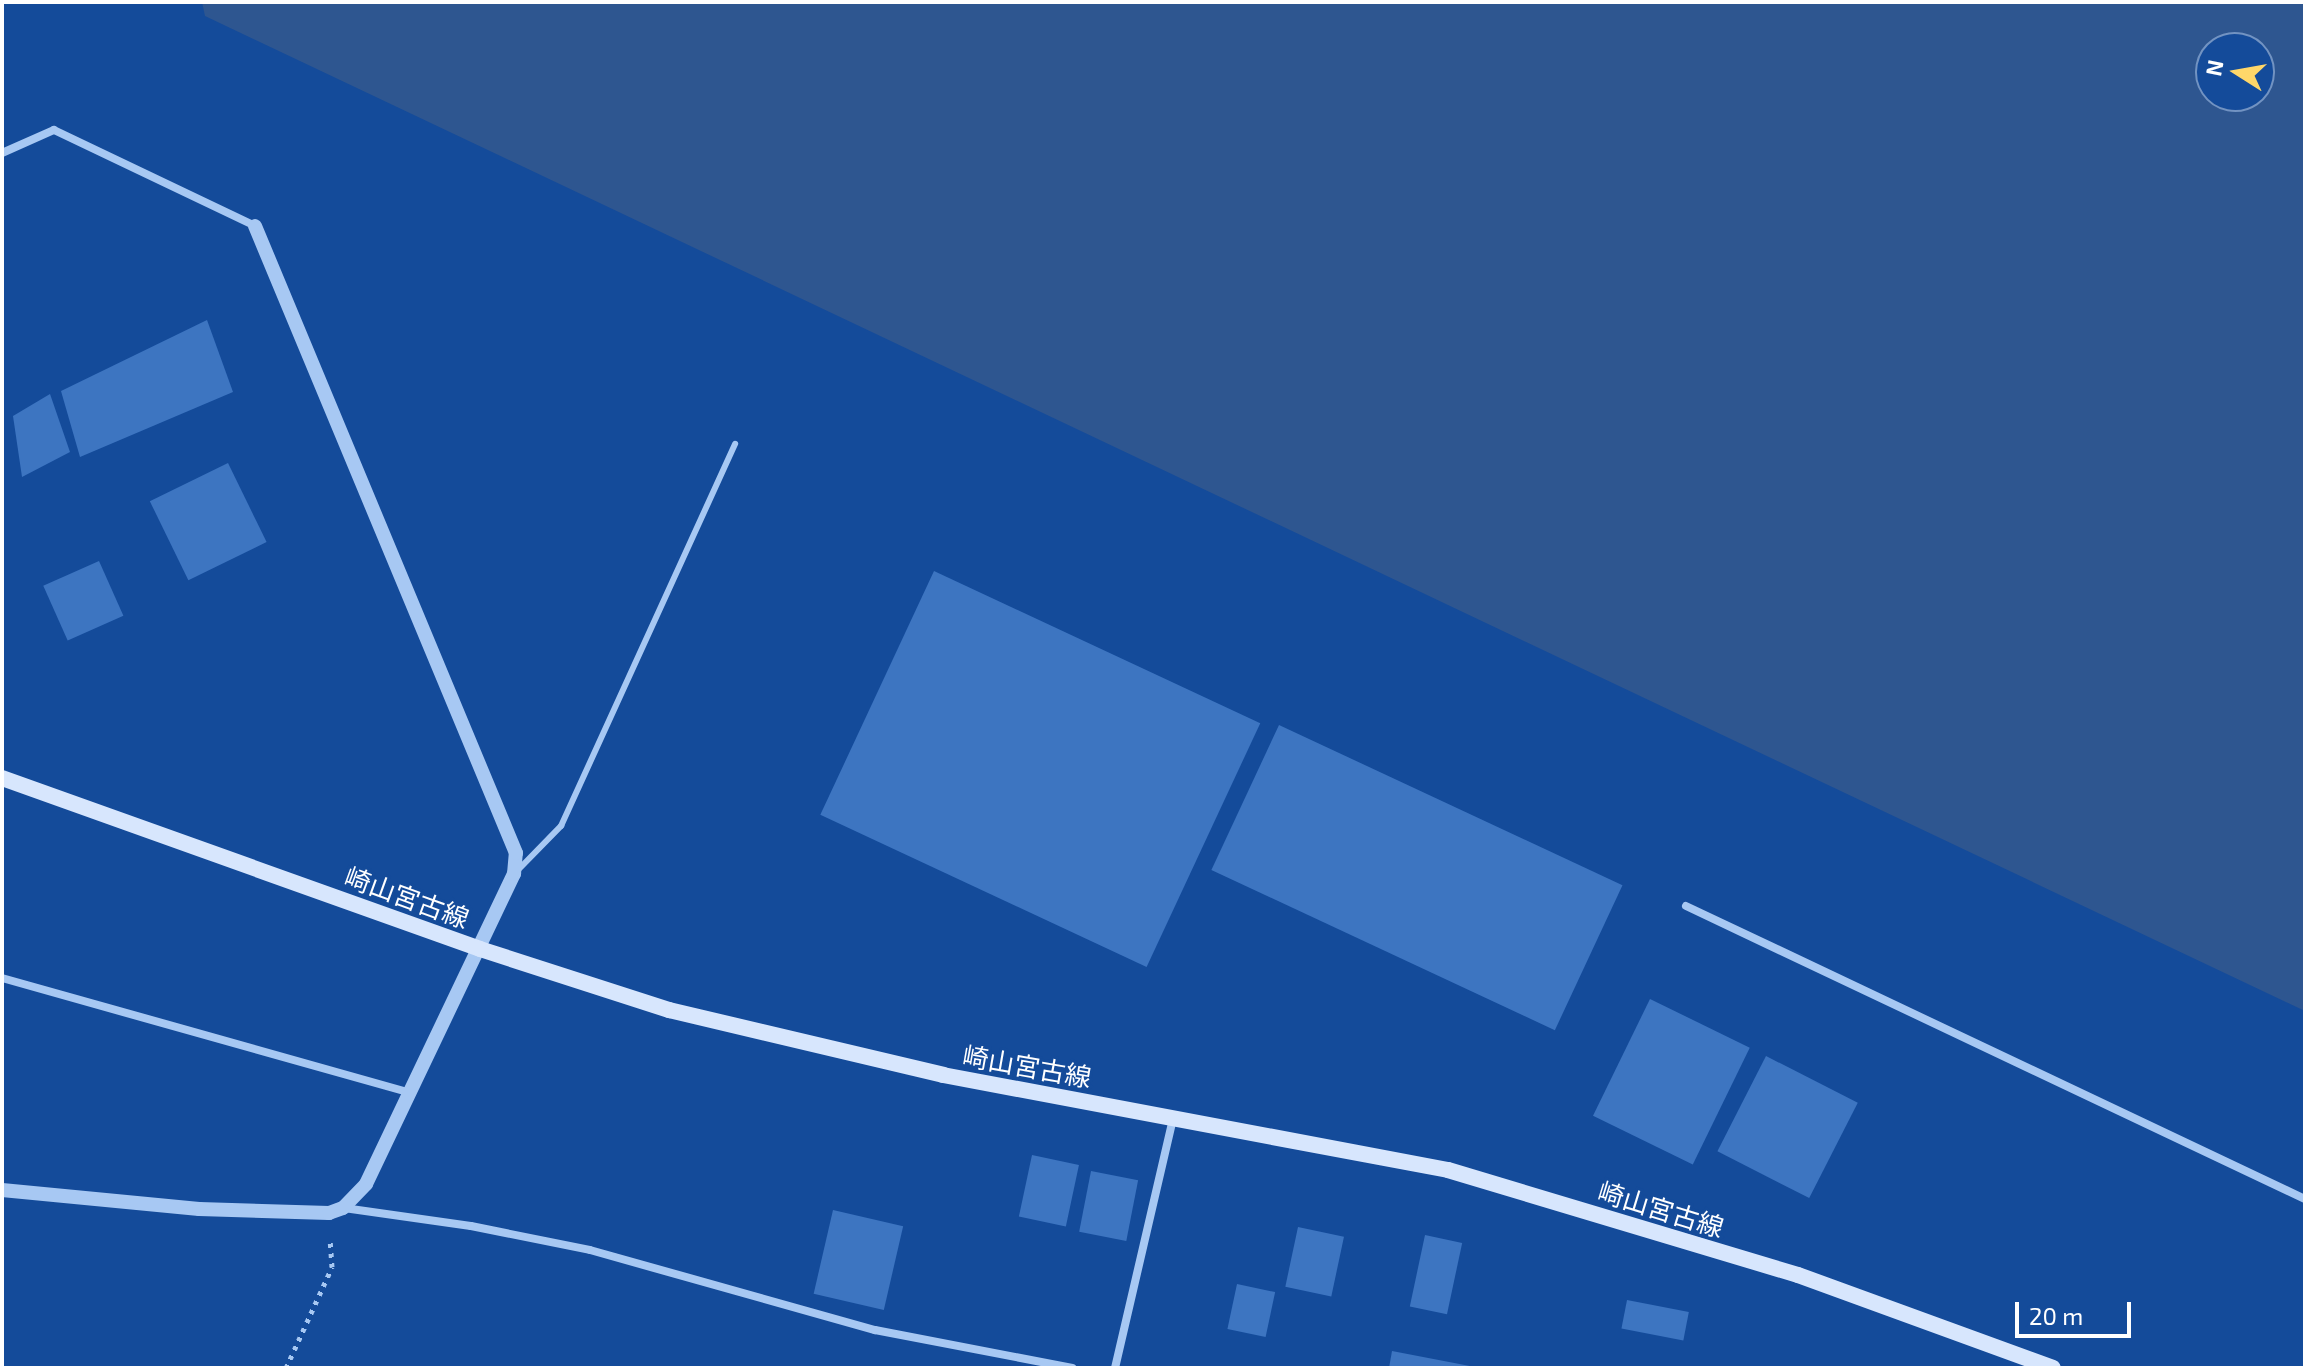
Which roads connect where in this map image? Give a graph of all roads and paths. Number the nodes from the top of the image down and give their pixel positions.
1 (2, 153) edge
2 (255, 226) joint
3 (735, 444) dead end
4 (2, 778) edge
5 (514, 874) junction
6 (1686, 906) dead end
7 (480, 949) junction
8 (2, 978) edge
9 (410, 1093) junction
10 (1173, 1118) junction
11 (2, 1190) edge
12 (2305, 1199) edge
13 (336, 1211) junction
14 (286, 1368) edge
15 (1072, 1368) edge
16 (1115, 1368) edge
17 (2053, 1368) edge

1 - 2 street
2 - 5 street
3 - 5 lane
4 - 7 main road, 崎山宮古線
5 - 7 street
6 - 12 street
7 - 9 street
7 - 10 main road, 崎山宮古線
8 - 9 street
9 - 13 street
10 - 16 street
10 - 17 main road, 崎山宮古線
11 - 13 street
13 - 14 path
13 - 15 street

